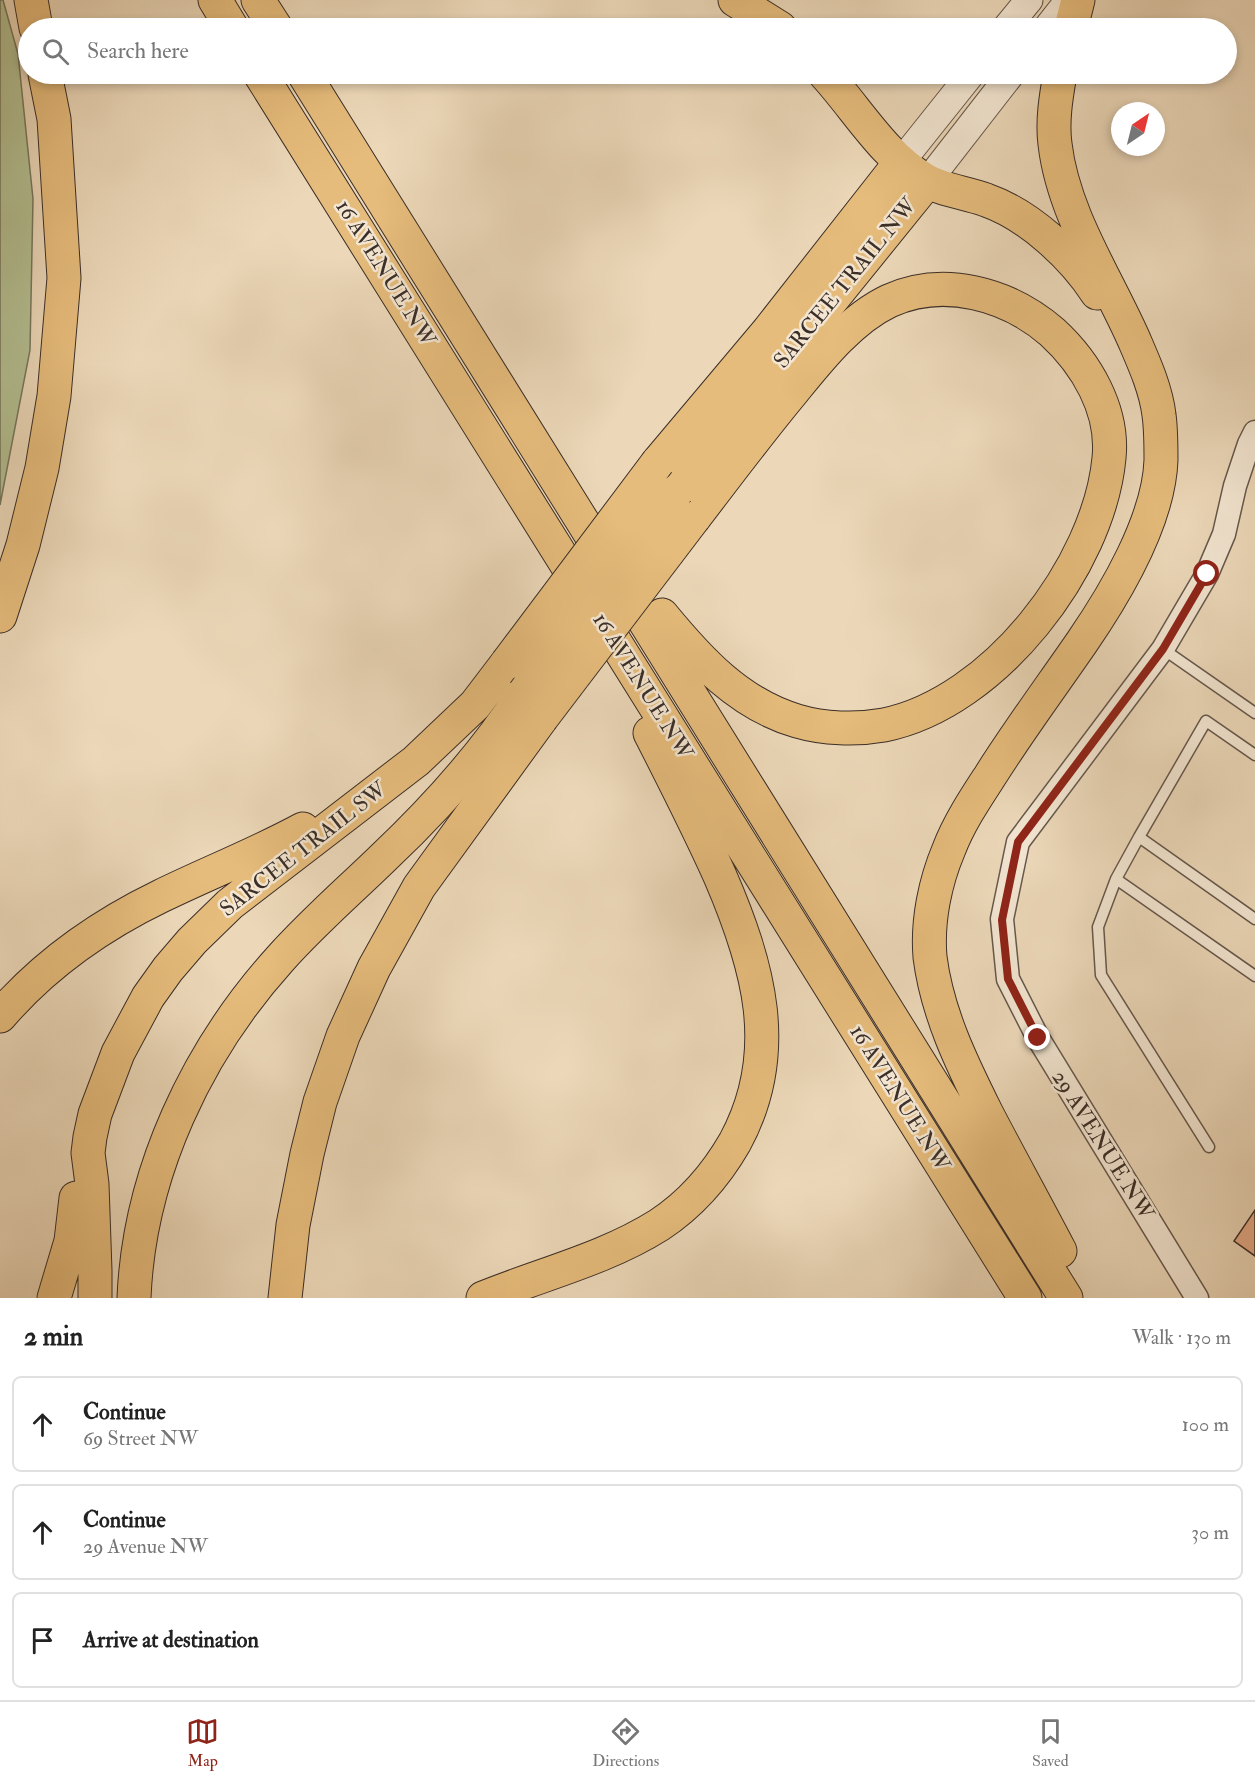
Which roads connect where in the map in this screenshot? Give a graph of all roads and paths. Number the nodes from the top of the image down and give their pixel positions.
1 (31, 0) edge
2 (215, 0) edge
3 (258, 0) edge
4 (735, 0) edge
5 (1029, 0) edge
6 (1069, 0) edge
7 (1078, 0) edge
8 (34, 18) edge
9 (226, 18) edge
10 (270, 18) edge
11 (764, 18) edge
12 (1014, 18) edge
13 (1055, 18) edge
14 (1074, 18) edge
15 (47, 84) edge
16 (266, 84) edge
17 (310, 84) edge
18 (834, 84) edge
19 (962, 84) edge
20 (1003, 84) edge
21 (1059, 84) edge
22 (900, 162) junction
23 (927, 182) junction
24 (1146, 367) junction
25 (1255, 432) edge
26 (658, 462) joint
27 (575, 508) junction
28 (553, 542) junction
29 (0, 616) edge
30 (1163, 649) junction
31 (533, 706) junction
32 (1255, 713) edge
33 (1255, 755) edge
34 (381, 786) junction
35 (1139, 837) junction
36 (1116, 879) junction
37 (1255, 919) edge
38 (1255, 976) edge
39 (0, 1016) edge
40 (1209, 1147) dead end
41 (88, 1153) junction
42 (54, 1298) edge
43 (95, 1298) edge
44 (134, 1298) edge
45 (285, 1298) edge
46 (483, 1298) edge
47 (1025, 1298) edge
48 (1066, 1298) edge
49 (1085, 1298) edge
50 (1197, 1298) edge

1 - 8 highway
2 - 9 highway
3 - 10 highway
4 - 11 highway
5 - 12 street
6 - 13 street
7 - 14 highway
15 - 29 highway
16 - 28 highway, 16 AVENUE NW
17 - 27 highway, 16 AVENUE NW
18 - 22 highway
19 - 22 street, SARCEE TRAIL NW
20 - 23 street, SARCEE TRAIL NW
21 - 24 highway
22 - 23 highway
22 - 26 highway, SARCEE TRAIL NW
23 - 24 highway
23 - 31 highway, SARCEE TRAIL NW, bridge
24 - 49 highway
25 - 30 street, 29 AVENUE NW
26 - 34 highway, SARCEE TRAIL SW, bridge
27 - 31 highway, bridge
27 - 48 highway, 16 AVENUE NW
28 - 46 highway
28 - 47 highway, 16 AVENUE NW
30 - 32 lane
30 - 50 street, 29 AVENUE NW
31 - 44 highway
31 - 45 highway
33 - 35 lane
34 - 39 highway
34 - 41 highway, SARCEE TRAIL SW
35 - 36 lane
35 - 37 lane
36 - 38 lane
36 - 40 lane
41 - 42 highway
41 - 43 highway, SARCEE TRAIL SW

